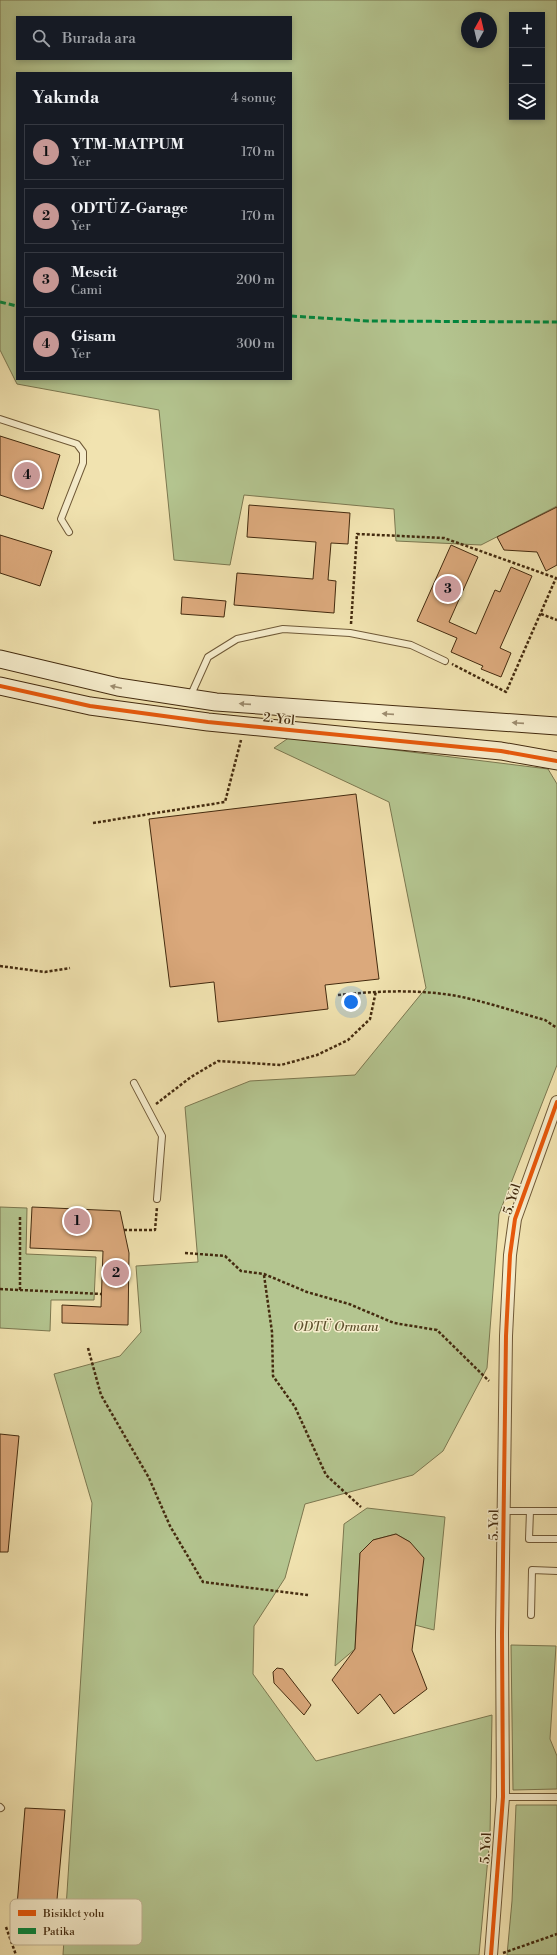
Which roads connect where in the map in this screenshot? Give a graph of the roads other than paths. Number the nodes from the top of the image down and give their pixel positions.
1 (0, 419) edge
2 (69, 532) dead end
3 (0, 659) edge
4 (445, 661) road end
5 (0, 686) edge
6 (190, 698) junction
7 (557, 726) edge
8 (557, 761) edge
9 (134, 1083) dead end
10 (557, 1102) edge
11 (157, 1199) road end
12 (504, 1511) junction
13 (530, 1511) junction
14 (557, 1511) edge
15 (557, 1539) edge
16 (557, 1570) edge
17 (531, 1615) dead end
18 (503, 1797) junction
19 (557, 1797) edge
20 (491, 1955) edge

1 - 2 lane
6 -> 3 street, 2. Yol
4 - 6 lane
5 - 8 street, 2. Yol
7 -> 6 street, 2. Yol
9 - 11 lane
10 - 12 street, 5. Yol
12 - 13 lane
12 - 18 street, 5. Yol
13 - 14 lane
13 - 15 lane
16 - 17 lane
18 - 19 lane
18 - 20 street, 5. Yol

